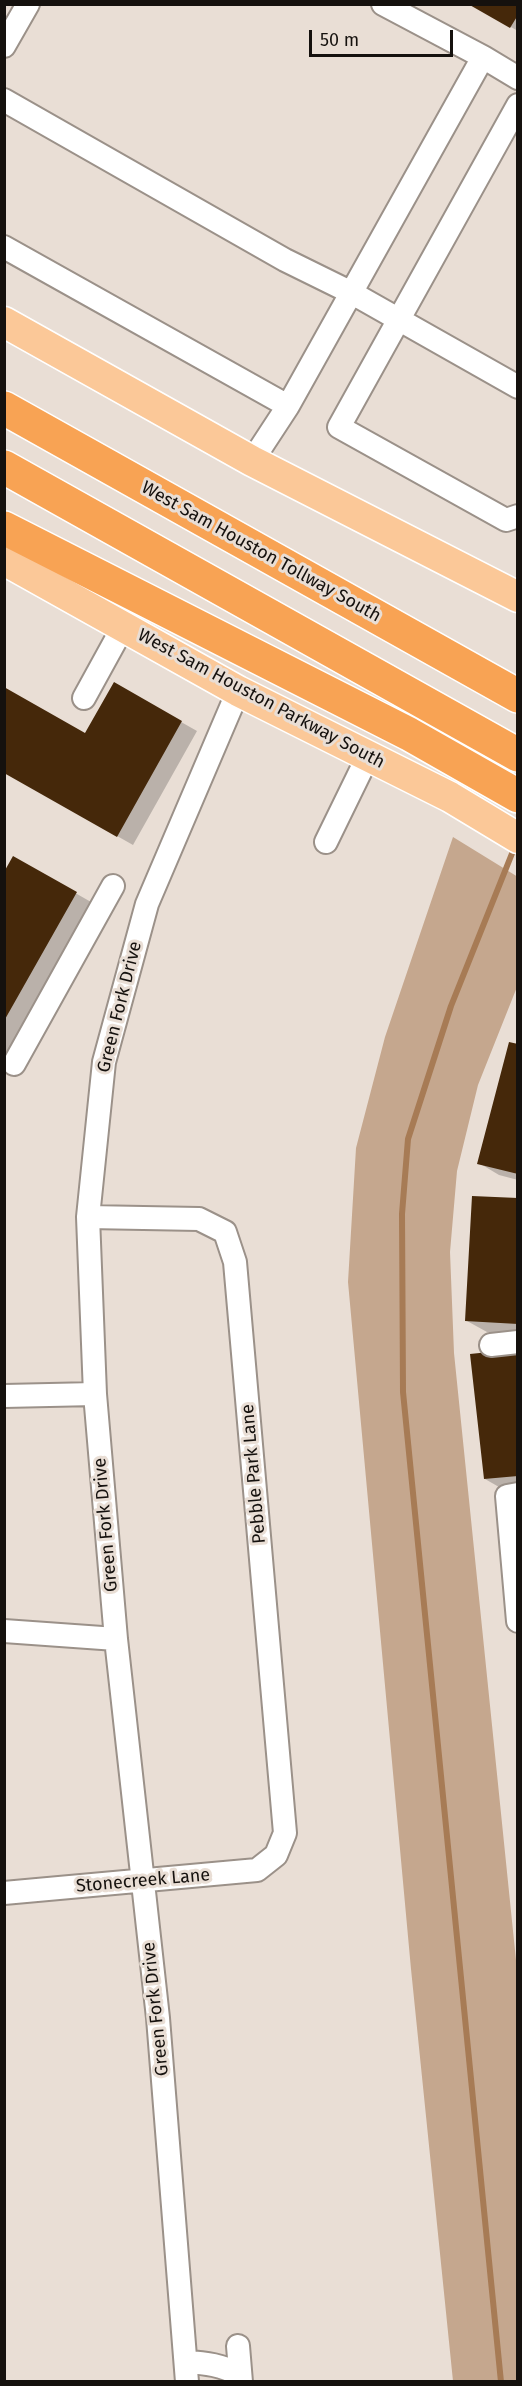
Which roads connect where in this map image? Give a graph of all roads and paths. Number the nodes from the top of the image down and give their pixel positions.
1 (28, 4) edge
2 (383, 4) edge
3 (4, 46) edge
4 (483, 57) junction
5 (518, 78) edge
6 (4, 100) edge
7 (518, 105) edge
8 (4, 247) edge
9 (351, 293) junction
10 (399, 320) junction
11 (4, 322) edge
12 (518, 387) edge
13 (288, 406) junction
14 (4, 408) edge
15 (252, 461) junction
16 (4, 467) edge
17 (518, 516) edge
18 (4, 528) edge
19 (4, 560) edge
20 (518, 597) edge
21 (123, 627) junction
22 (238, 691) junction
23 (508, 691) edge
24 (84, 698) dead end
25 (514, 753) edge
26 (368, 756) junction
27 (518, 796) edge
28 (518, 838) edge
29 (326, 842) dead end
30 (113, 886) dead end
31 (14, 1064) dead end
32 (88, 1216) junction
33 (518, 1342) edge
34 (491, 1345) dead end
35 (95, 1394) junction
36 (4, 1396) edge
37 (518, 1494) edge
38 (518, 1621) edge
39 (4, 1631) edge
40 (116, 1639) junction
41 (276, 1855) joint
42 (142, 1881) junction
43 (4, 1893) edge
44 (238, 2346) dead end
45 (186, 2372) edge
46 (240, 2378) edge

1 - 3 street
2 - 4 street
4 - 5 street
4 - 9 street
6 - 9 street
7 - 10 street
8 - 13 street
9 - 10 street
9 - 13 street
10 - 12 street
10 - 17 street
11 - 15 main road
13 - 15 street
14 - 23 highway, West Sam Houston Tollway South
15 - 20 main road
16 - 25 highway
18 - 27 highway
19 - 21 main road, West Sam Houston Parkway South
21 - 22 main road, West Sam Houston Parkway South
21 - 24 street
22 - 26 main road, West Sam Houston Parkway South
22 - 32 street, Green Fork Drive
26 - 28 main road, West Sam Houston Parkway South
26 - 29 street
30 - 31 street
32 - 35 street, Green Fork Drive
32 - 41 street, Pebble Park Lane
33 - 34 street
35 - 36 street
35 - 40 street, Green Fork Drive
37 - 38 street
39 - 40 street
40 - 42 street, Green Fork Drive
41 - 42 street, Stonecreek Lane
42 - 43 street, Stonecreek Lane
42 - 45 street, Green Fork Drive
44 - 46 street
45 - 46 street

